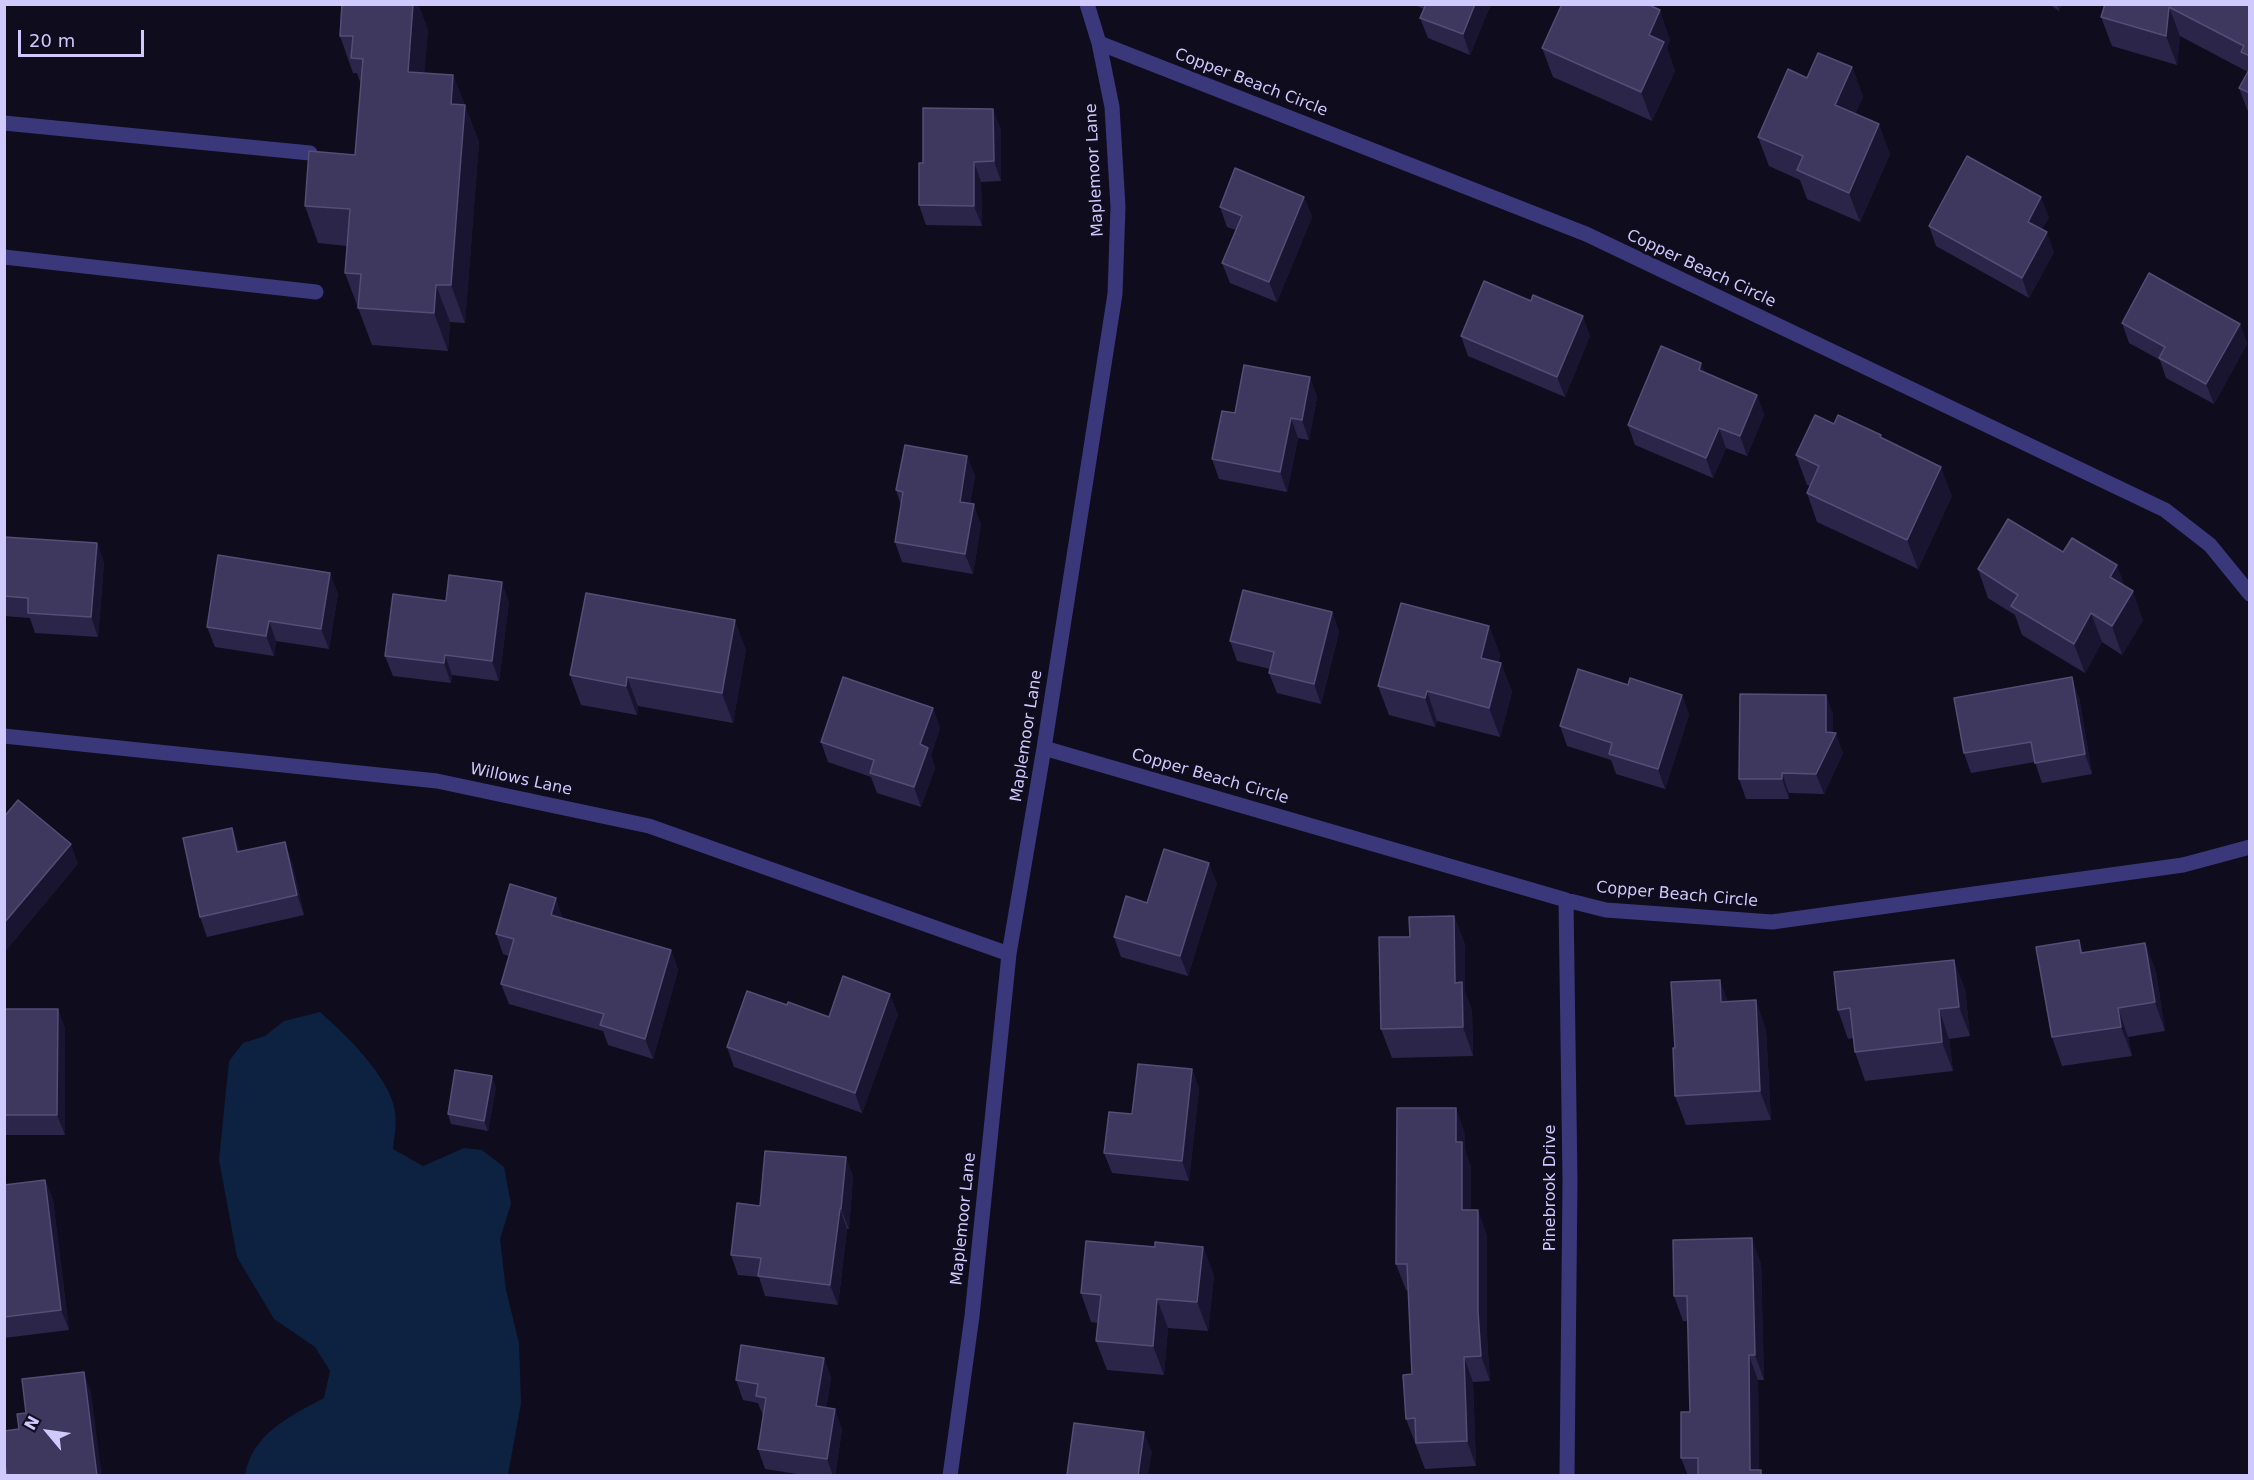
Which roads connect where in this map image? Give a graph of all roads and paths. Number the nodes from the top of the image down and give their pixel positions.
1 (1087, 4) edge
2 (1099, 43) junction
3 (4, 123) edge
4 (310, 153) edge
5 (4, 257) edge
6 (316, 292) dead end
7 (2250, 594) edge
8 (4, 736) edge
9 (1044, 748) junction
10 (2250, 847) edge
11 (1566, 900) junction
12 (1009, 954) junction
13 (950, 1476) edge
14 (1567, 1476) edge

1 - 2 street, Maplemoor Lane
2 - 7 street, Copper Beach Circle
2 - 9 street, Maplemoor Lane
3 - 4 street
5 - 6 street
8 - 12 street, Willows Lane
9 - 11 street, Copper Beach Circle
9 - 12 street, Maplemoor Lane
10 - 11 street, Copper Beach Circle
11 - 14 street, Pinebrook Drive
12 - 13 street, Maplemoor Lane

